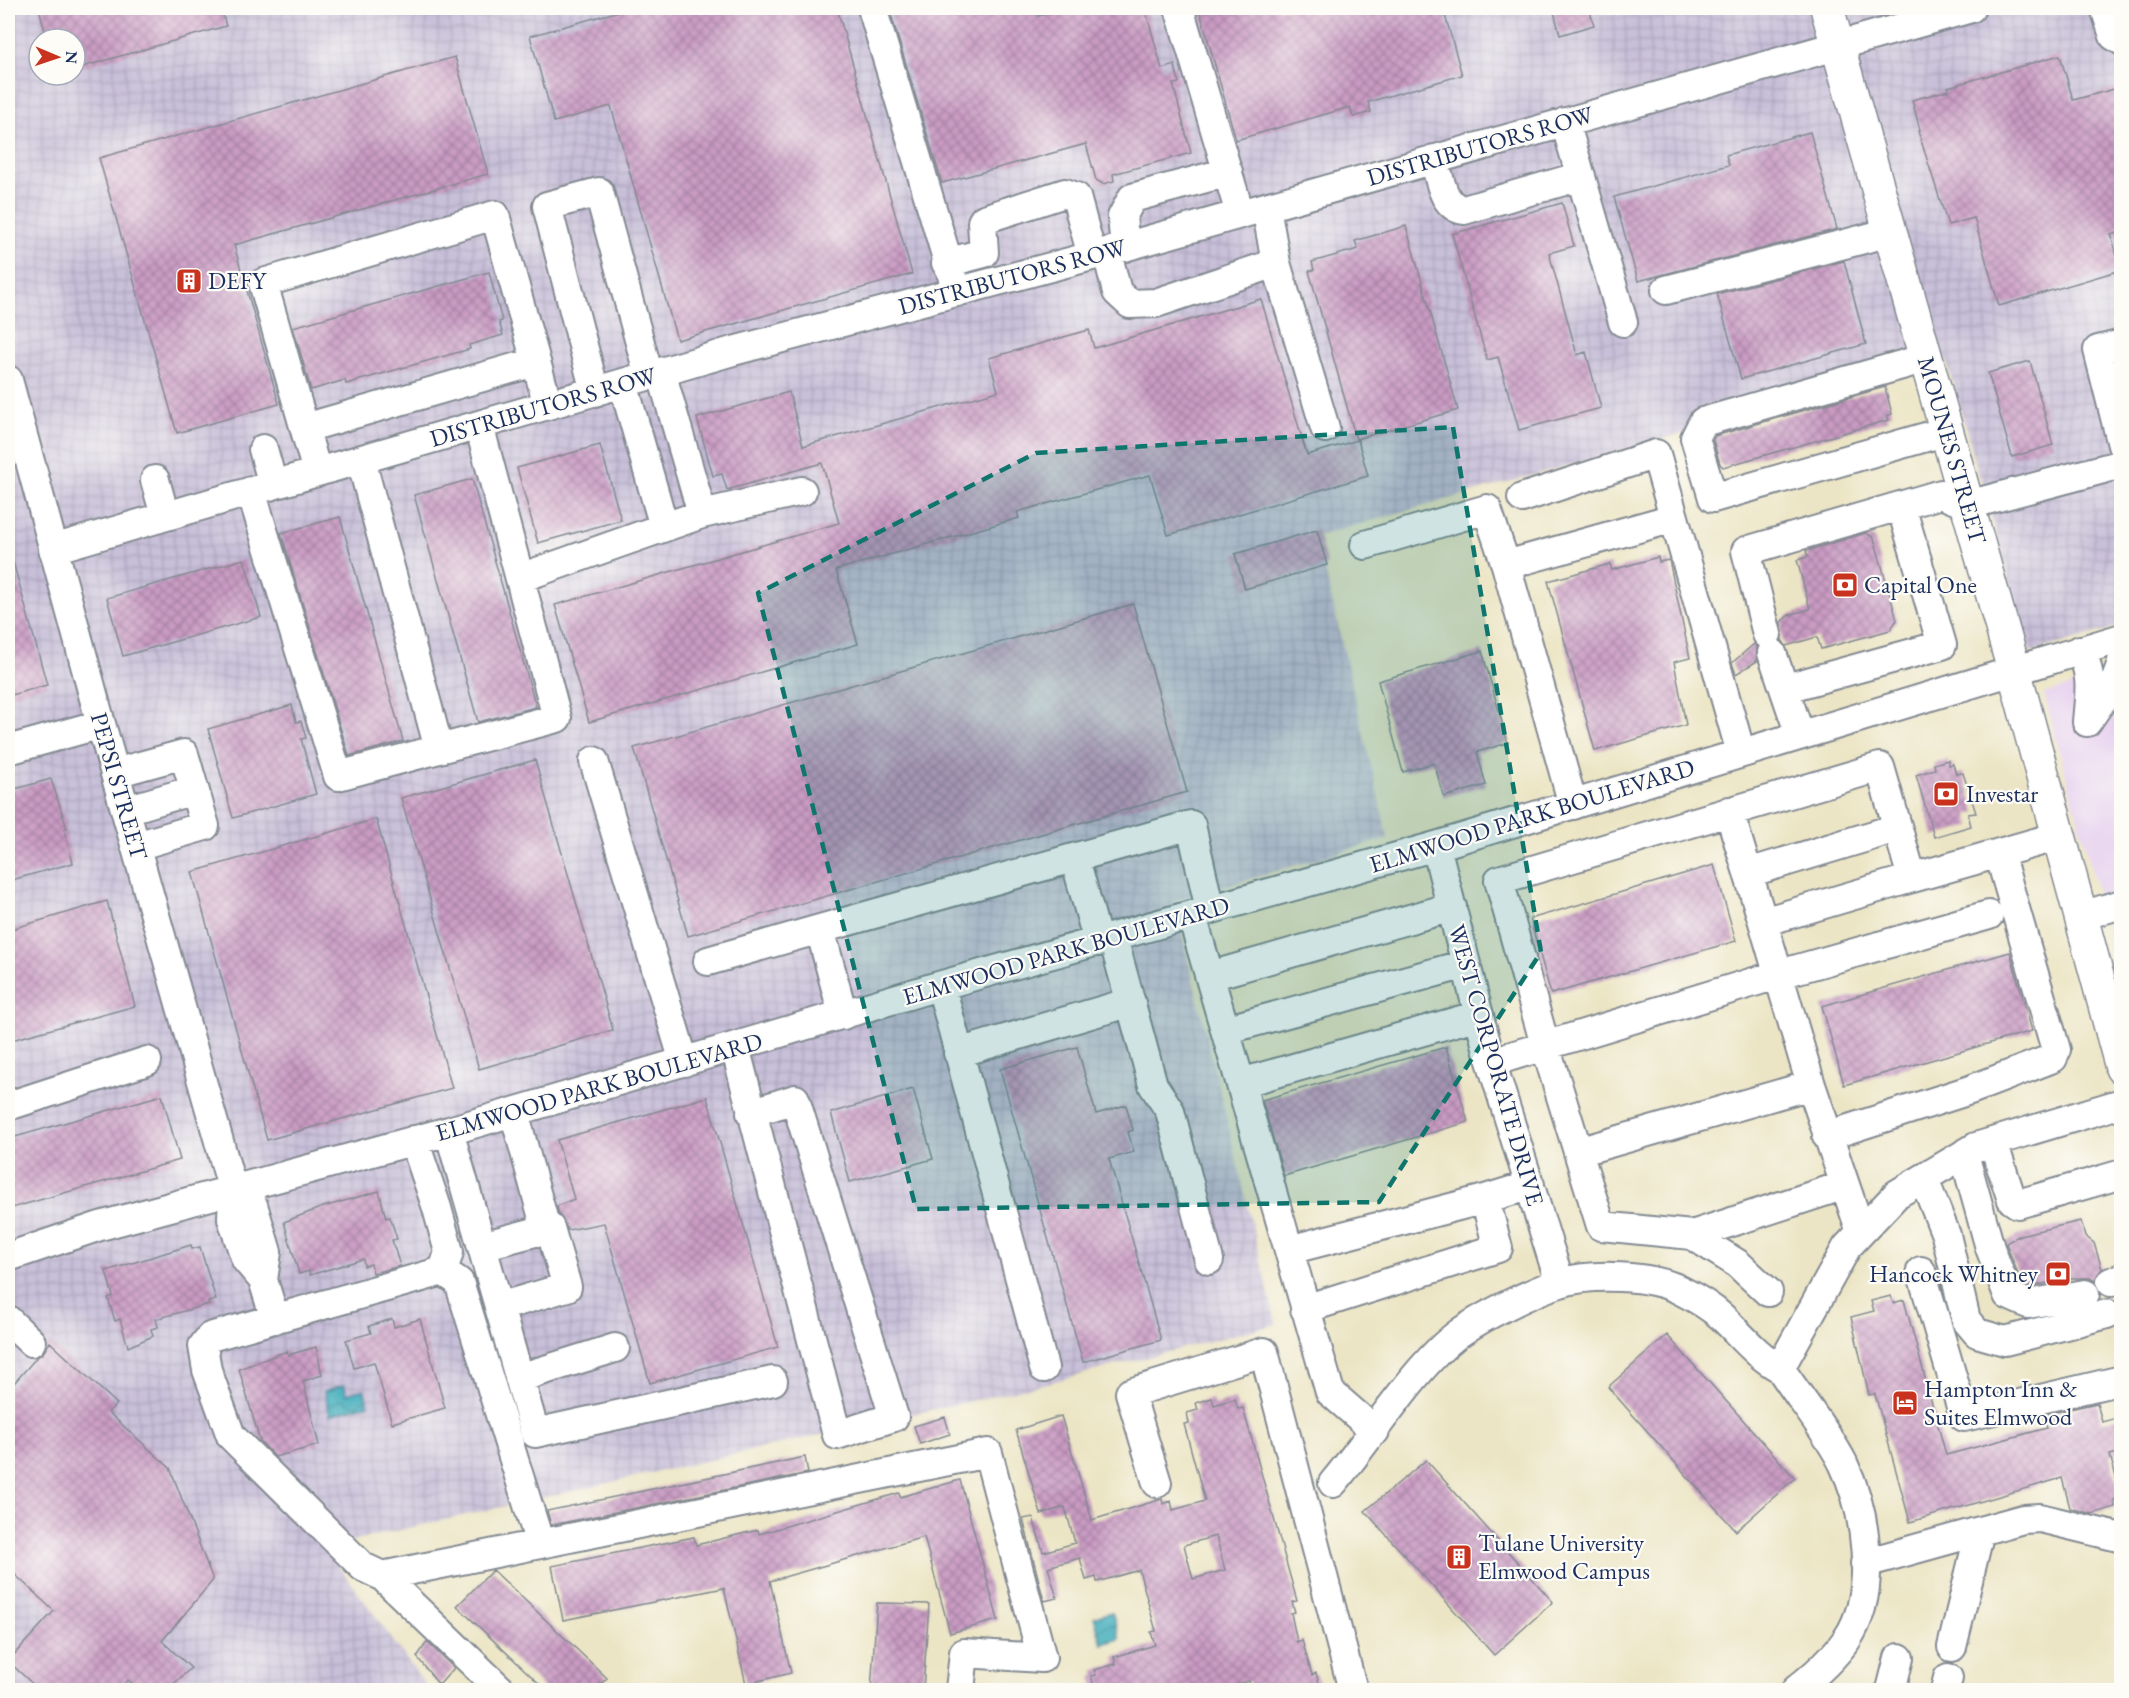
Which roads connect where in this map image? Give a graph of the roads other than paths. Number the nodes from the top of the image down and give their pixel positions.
1 (872, 8) edge
2 (1179, 8) edge
3 (1827, 8) edge
4 (1971, 8) edge
5 (2105, 8) edge
6 (1898, 17) edge
7 (2121, 41) edge
8 (1838, 45) junction
9 (1565, 122) junction
10 (1434, 159) junction
11 (1227, 172) junction
12 (1581, 176) junction
13 (1253, 211) junction
14 (1891, 232) junction
15 (1108, 252) junction
16 (946, 263) junction
17 (1276, 263) junction
18 (1666, 290) dead end
19 (957, 292) junction
20 (1623, 322) dead end
21 (2110, 347) edge
22 (1926, 358) junction
23 (536, 362) junction
24 (644, 377) junction
25 (8, 380) edge
26 (596, 392) junction
27 (548, 405) junction
28 (479, 425) junction
29 (305, 428) junction
30 (1324, 428) dead end
31 (1947, 430) junction
32 (15, 440) edge
33 (2121, 445) edge
34 (263, 449) dead end
35 (361, 459) junction
36 (2121, 464) edge
37 (317, 472) junction
38 (155, 480) dead end
39 (262, 488) junction
40 (802, 490) dead end
41 (1522, 498) dead end
42 (1968, 505) junction
43 (1901, 506) junction
44 (702, 514) junction
45 (165, 516) junction
46 (1674, 518) junction
47 (664, 526) junction
48 (1365, 545) dead end
49 (53, 549) junction
50 (1506, 565) junction
51 (520, 578) junction
52 (2121, 638) edge
53 (2080, 650) junction
54 (2121, 662) edge
55 (2014, 670) junction
56 (1786, 688) junction
57 (101, 724) junction
58 (1800, 735) junction
59 (439, 749) junction
60 (8, 750) edge
61 (1741, 753) junction
62 (594, 761) dead end
63 (115, 773) junction
64 (194, 790) junction
65 (1572, 804) junction
66 (126, 810) junction
67 (1729, 811) junction
68 (1897, 828) junction
69 (2059, 836) junction
70 (136, 846) junction
71 (1436, 846) junction
72 (1999, 853) junction
73 (1075, 860) junction
74 (1748, 873) junction
75 (1912, 878) junction
76 (2121, 904) edge
77 (1452, 907) junction
78 (1201, 913) junction
79 (1989, 915) dead end
80 (2081, 916) junction
81 (1763, 922) junction
82 (820, 929) junction
83 (1105, 940) junction
84 (708, 961) dead end
85 (1466, 964) junction
86 (1780, 974) junction
87 (1210, 976) junction
88 (941, 986) junction
89 (1131, 1002) junction
90 (843, 1015) junction
91 (1479, 1015) junction
92 (1225, 1030) junction
93 (1545, 1045) junction
94 (735, 1047) junction
95 (958, 1053) junction
96 (147, 1061) dead end
97 (684, 1062) junction
98 (1492, 1062) junction
99 (2121, 1068) edge
100 (1241, 1083) junction
101 (1811, 1085) junction
102 (2121, 1103) edge
103 (8, 1106) edge
104 (514, 1112) junction
105 (751, 1113) junction
106 (449, 1131) junction
107 (1827, 1136) junction
108 (414, 1140) junction
109 (1993, 1142) junction
110 (1578, 1152) junction
111 (1964, 1154) junction
112 (2121, 1174) edge
113 (1924, 1179) junction
114 (1530, 1185) junction
115 (1845, 1185) junction
116 (233, 1191) junction
117 (1485, 1199) junction
118 (546, 1229) junction
119 (1862, 1232) junction
120 (1692, 1235) junction
121 (482, 1246) junction
122 (1289, 1250) junction
123 (10, 1252) edge
124 (1209, 1260) dead end
125 (443, 1271) junction
126 (1922, 1271) dead end
127 (1560, 1283) junction
128 (1768, 1292) dead end
129 (2085, 1294) dead end
130 (499, 1307) junction
131 (1305, 1308) junction
132 (2107, 1314) dead end
133 (275, 1318) junction
134 (8, 1320) edge
135 (31, 1342) dead end
136 (615, 1348) dead end
137 (1044, 1368) dead end
138 (1780, 1368) junction
139 (519, 1378) junction
140 (2121, 1380) edge
141 (772, 1381) dead end
142 (1375, 1431) junction
143 (1157, 1483) dead end
144 (1333, 1483) dead end
145 (1980, 1531) junction
146 (2121, 1538) edge
147 (540, 1544) junction
148 (1865, 1563) junction
149 (382, 1576) junction
150 (1952, 1647) dead end
151 (1832, 1658) junction
152 (1899, 1658) dead end
153 (501, 1690) edge
154 (960, 1690) edge
155 (1353, 1690) edge
156 (1796, 1690) edge
157 (1828, 1690) edge
158 (1891, 1690) edge

1 - 16 street
2 - 11 street
3 - 8 main road, MOUNES STREET
4 - 6 street, DISTRIBUTORS ROW
5 - 7 street
6 - 8 street, DISTRIBUTORS ROW
8 - 9 street, DISTRIBUTORS ROW
8 - 14 main road, MOUNES STREET
9 - 10 street, DISTRIBUTORS ROW
9 - 12 street
10 - 12 street
10 - 13 street, DISTRIBUTORS ROW
11 - 13 street
11 - 15 street
12 - 20 street
13 - 15 street, DISTRIBUTORS ROW
13 - 17 street
14 - 18 street
14 - 22 main road, MOUNES STREET
15 - 16 street
15 - 17 street
15 - 19 street, DISTRIBUTORS ROW
16 - 19 street
17 - 30 street
19 - 24 street, DISTRIBUTORS ROW
21 - 33 street
22 - 31 main road, MOUNES STREET
22 - 31 street
23 - 27 street
23 - 29 street
23 - 29 street
24 - 26 street, DISTRIBUTORS ROW
24 - 26 street
24 - 44 street
24 - 47 street
25 - 32 street, PEPSI STREET
26 - 27 street, DISTRIBUTORS ROW
27 - 28 street, DISTRIBUTORS ROW
28 - 35 street, DISTRIBUTORS ROW
28 - 51 street
29 - 37 street
31 - 42 main road, MOUNES STREET
32 - 49 street, PEPSI STREET
34 - 39 street
35 - 37 street, DISTRIBUTORS ROW
35 - 59 street
36 - 42 street
37 - 39 street, DISTRIBUTORS ROW
38 - 45 street
39 - 45 street, DISTRIBUTORS ROW
39 - 59 street
40 - 44 street
41 - 46 street
42 - 43 street
42 - 55 main road, MOUNES STREET
43 - 56 street
43 - 56 street
44 - 47 street
45 - 49 street, DISTRIBUTORS ROW
46 - 50 street
46 - 61 street
47 - 51 street
48 - 50 street
49 - 57 street, PEPSI STREET
50 - 65 street
51 - 59 street
52 - 53 street, ELMWOOD PARK BOULEVARD
53 - 54 street
53 - 55 street, ELMWOOD PARK BOULEVARD
55 - 58 street, ELMWOOD PARK BOULEVARD
55 - 69 main road, MOUNES STREET
56 - 58 street
57 - 60 street
57 - 63 street, PEPSI STREET
58 - 61 street, ELMWOOD PARK BOULEVARD
61 - 65 street, ELMWOOD PARK BOULEVARD
62 - 97 street
63 - 64 street
63 - 66 street, PEPSI STREET
64 - 66 street
64 - 70 street
65 - 71 street, ELMWOOD PARK BOULEVARD
66 - 70 street, PEPSI STREET
67 - 68 street
67 - 74 street
67 - 93 street
68 - 74 street
68 - 75 street
69 - 72 street
69 - 80 main road, MOUNES STREET
70 - 116 street, PEPSI STREET
71 - 77 street, WEST CORPORATE DRIVE
71 - 78 street, ELMWOOD PARK BOULEVARD
72 - 75 street
72 - 107 street
73 - 78 street
73 - 82 street
73 - 83 street
74 - 81 street
75 - 81 street
76 - 80 street
77 - 85 street, WEST CORPORATE DRIVE
77 - 87 street
78 - 83 street, ELMWOOD PARK BOULEVARD
78 - 87 street
79 - 86 street
80 - 99 main road, MOUNES STREET
81 - 86 street
82 - 84 street
82 - 90 street
83 - 88 street, ELMWOOD PARK BOULEVARD
83 - 89 street
85 - 91 street, WEST CORPORATE DRIVE
85 - 92 street
86 - 93 street
86 - 101 street
87 - 92 street
88 - 90 street, ELMWOOD PARK BOULEVARD
88 - 95 street
89 - 95 street
89 - 124 street
90 - 94 street, ELMWOOD PARK BOULEVARD
91 - 98 street, WEST CORPORATE DRIVE
91 - 100 street
92 - 100 street
93 - 98 street
93 - 110 street
94 - 97 street, ELMWOOD PARK BOULEVARD
94 - 105 street
95 - 137 street
96 - 103 street
97 - 104 street, ELMWOOD PARK BOULEVARD
98 - 114 street, WEST CORPORATE DRIVE
100 - 122 street
101 - 107 street
101 - 110 street
102 - 109 street
104 - 106 street, ELMWOOD PARK BOULEVARD
104 - 118 street
105 - 105 street
106 - 108 street, ELMWOOD PARK BOULEVARD
106 - 121 street
107 - 115 street
108 - 116 street, ELMWOOD PARK BOULEVARD
108 - 125 street
109 - 111 street
109 - 112 street
110 - 120 street
111 - 113 street
111 - 129 street
113 - 119 street
113 - 132 street
114 - 117 street
114 - 127 street, WEST CORPORATE DRIVE
115 - 119 street
115 - 120 street
116 - 123 street, ELMWOOD PARK BOULEVARD
116 - 133 street
117 - 122 street
117 - 131 street
118 - 121 street
118 - 130 street
119 - 138 street
120 - 128 street
121 - 130 street
122 - 131 street
125 - 133 street
125 - 147 street
126 - 140 street
127 - 138 street
127 - 142 street
130 - 139 street
131 - 142 street
133 - 149 street
134 - 135 street
136 - 139 street
138 - 148 street
139 - 141 street
142 - 144 street
143 - 155 street
145 - 146 street
145 - 148 street
145 - 150 street
147 - 149 street
147 - 154 street
148 - 151 street
149 - 153 street
151 - 156 street
151 - 157 street
152 - 158 street

